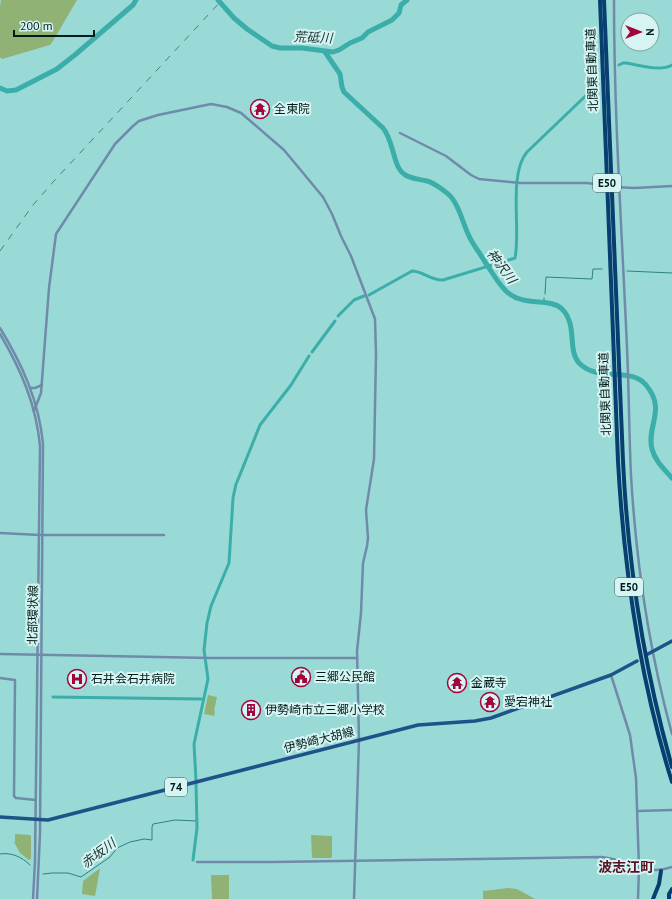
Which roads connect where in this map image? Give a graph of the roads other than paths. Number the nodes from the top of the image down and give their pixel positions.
1 (600, 0) edge
2 (604, 0) edge
3 (614, 0) edge
4 (400, 133) dead end
5 (603, 185) dead end
6 (672, 186) edge
7 (615, 187) dead end
8 (619, 187) junction
9 (0, 328) edge
10 (0, 334) edge
11 (5, 339) junction
12 (616, 366) junction
13 (42, 385) junction
14 (31, 387) junction
15 (617, 387) junction
16 (36, 406) junction
17 (34, 411) junction
18 (0, 533) edge
19 (164, 534) dead end
20 (40, 535) junction
21 (43, 535) junction
22 (672, 641) edge
23 (654, 651) junction
24 (0, 654) edge
25 (648, 654) dead end
26 (37, 655) junction
27 (41, 655) junction
28 (357, 658) junction
29 (637, 661) dead end
30 (611, 675) junction
31 (0, 678) edge
32 (672, 734) edge
33 (359, 740) junction
34 (672, 767) edge
35 (672, 782) edge
36 (36, 800) junction
37 (672, 810) edge
38 (638, 811) junction
39 (0, 817) edge
40 (38, 820) junction
41 (356, 860) junction
42 (197, 862) dead end
43 (672, 867) edge
44 (639, 868) junction
45 (661, 871) junction
46 (672, 890) edge
47 (33, 899) edge
48 (36, 899) edge
49 (354, 899) edge
50 (638, 899) edge
51 (654, 899) edge
52 (670, 899) edge

1 - 12 highway, 北関東自動車道 / E50
2 - 12 highway, 北関東自動車道 / E50
3 - 8 street
4 - 5 street
6 - 8 street
7 - 8 street
8 - 23 street
9 - 11 street
10 - 11 street
11 - 14 street, 北部環状線
11 - 17 street, 北部環状線
12 - 15 highway, 北関東自動車道 / E50
13 - 14 street
13 - 16 street
13 - 28 street
14 - 16 street, 北部環状線
15 - 34 highway, 北関東自動車道 / E50
15 - 35 highway, 北関東自動車道 / E50
16 - 17 street
16 - 21 street, 北部環状線
17 - 20 street, 北部環状線
18 - 20 street
19 - 21 street
20 - 21 street
20 - 26 street, 北部環状線
21 - 27 street, 北部環状線
22 - 23 main road
23 - 25 main road
23 - 32 street
24 - 26 street
26 - 27 street
26 - 36 street, 北部環状線
27 - 28 street
27 - 40 street, 北部環状線
28 - 33 street
29 - 30 main road, 伊勢崎大胡線 / 74
30 - 33 main road, 伊勢崎大胡線 / 74
30 - 38 street
31 - 36 street
33 - 40 main road, 伊勢崎大胡線 / 74
33 - 41 street
36 - 40 street, 北部環状線
37 - 38 street
38 - 44 street
39 - 40 main road, 伊勢崎大胡線 / 74
40 - 47 street, 北部環状線
40 - 48 street, 北部環状線
41 - 42 street
41 - 44 street
41 - 49 street
43 - 45 street
44 - 45 street
44 - 50 street
45 - 51 highway
46 - 52 highway

